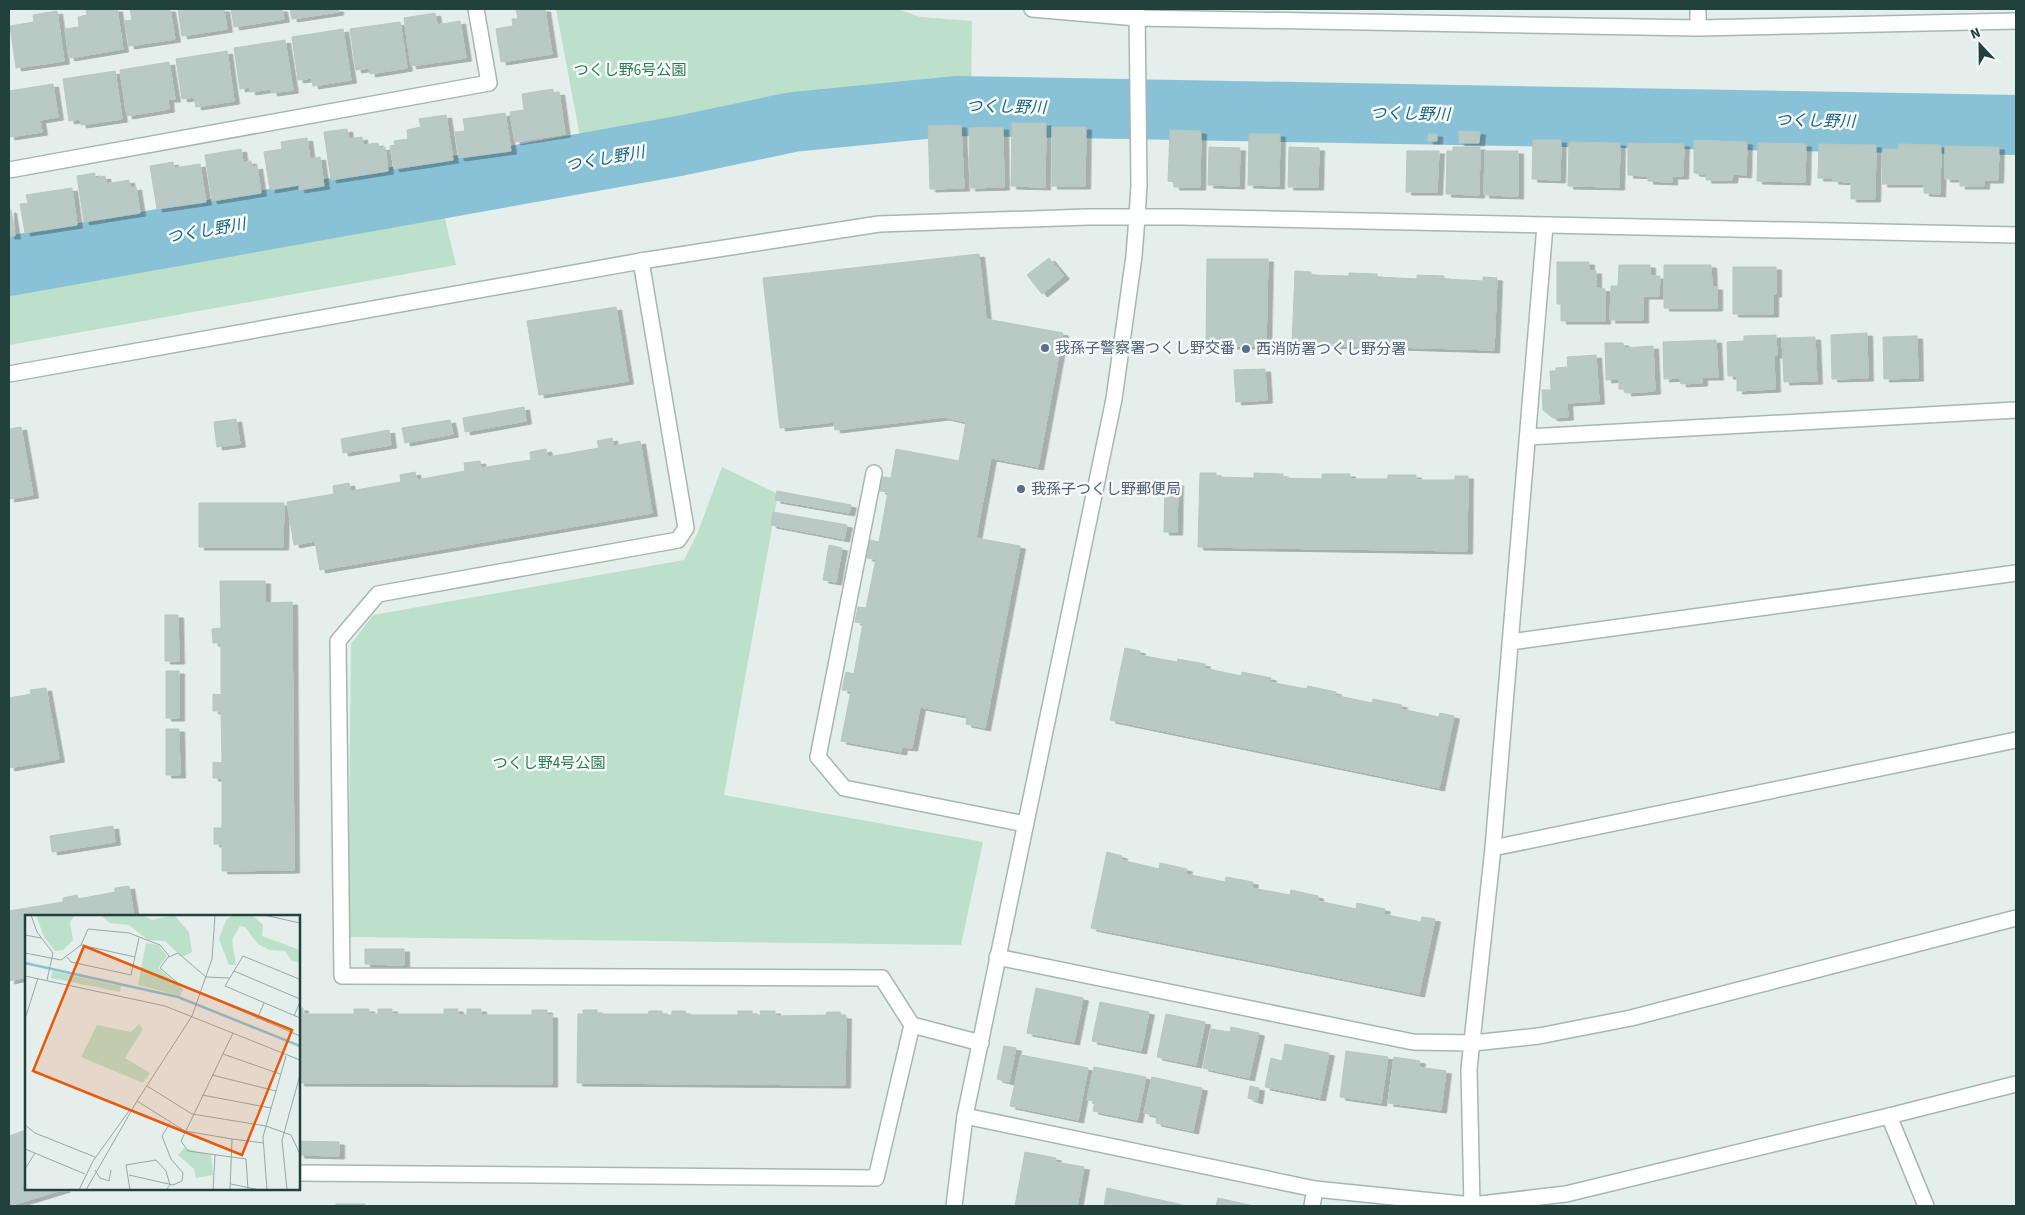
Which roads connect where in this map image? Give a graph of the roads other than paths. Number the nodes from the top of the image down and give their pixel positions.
1 (476, 9) edge
2 (1032, 9) edge
3 (1698, 9) edge
4 (1137, 13) edge
5 (2016, 21) edge
6 (1698, 28) junction
7 (9, 170) edge
8 (1138, 217) junction
9 (1545, 226) junction
10 (2016, 234) edge
11 (641, 261) junction
12 (9, 374) edge
13 (2016, 410) edge
14 (1528, 437) junction
15 (874, 473) dead end
16 (2016, 573) edge
17 (1510, 642) junction
18 (2016, 740) edge
19 (1024, 824) junction
20 (1493, 848) junction
21 (2016, 918) edge
22 (997, 957) junction
23 (912, 1025) junction
24 (981, 1043) junction
25 (1473, 1043) junction
26 (2016, 1084) edge
27 (965, 1116) junction
28 (1890, 1116) junction
29 (957, 1171) junction
30 (300, 1173) edge
31 (1315, 1189) junction
32 (1472, 1205) edge
33 (944, 1206) edge
34 (954, 1206) edge
35 (1312, 1206) edge
36 (1926, 1206) edge

1 - 7 street
2 - 4 street
3 - 6 street
4 - 6 street
4 - 8 street
5 - 6 street
8 - 9 street
8 - 11 street
8 - 19 street
9 - 10 street
9 - 14 street
11 - 12 street
11 - 23 street
13 - 14 street
14 - 17 street
15 - 19 street
16 - 17 street
17 - 20 street
18 - 20 street
19 - 22 street
20 - 25 street
21 - 25 street
22 - 24 street
22 - 25 street
23 - 24 street
23 - 30 street
24 - 27 street
25 - 32 street
26 - 28 street
27 - 29 street
27 - 31 street
28 - 32 street
28 - 36 street
29 - 33 street
29 - 34 street
31 - 32 street
31 - 35 street

